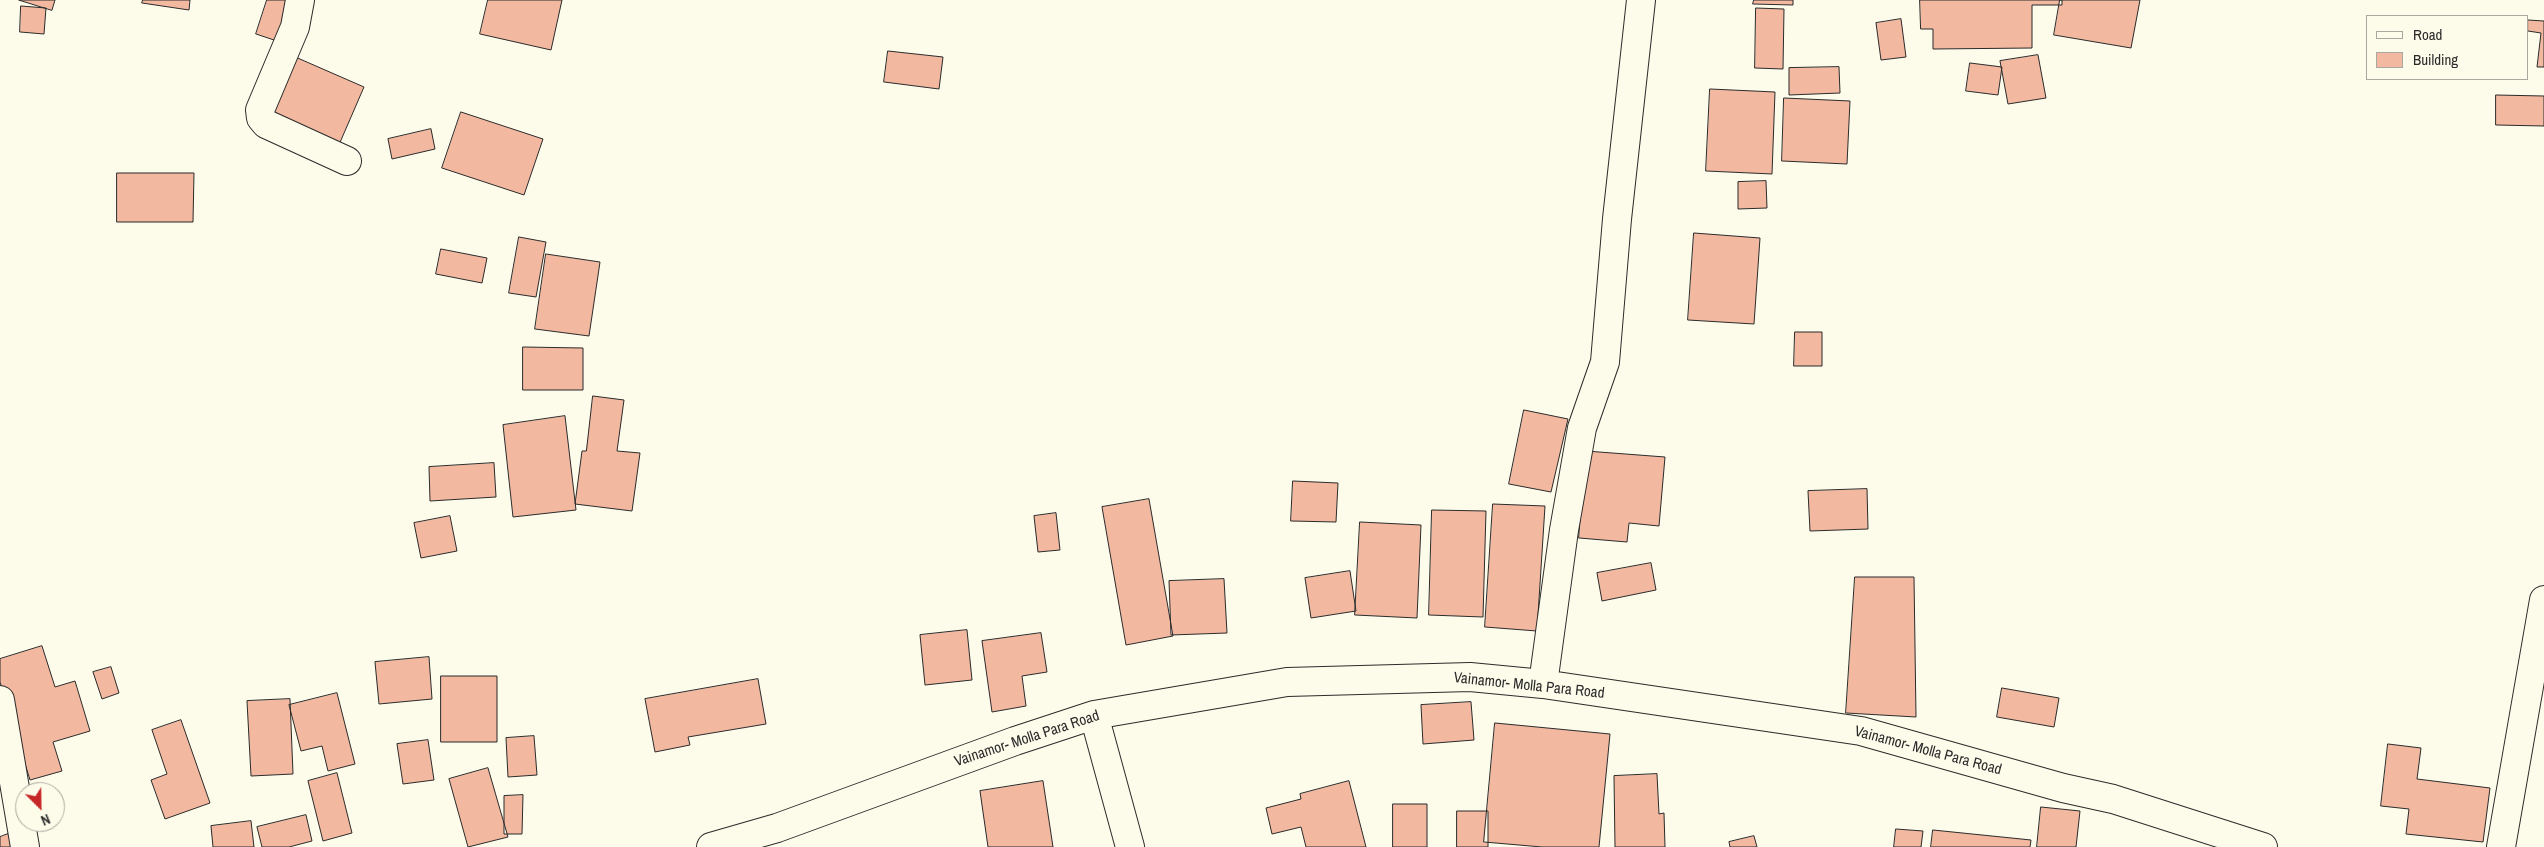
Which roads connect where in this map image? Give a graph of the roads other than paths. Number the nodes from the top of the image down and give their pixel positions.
1 (300, 0) edge
2 (1641, 0) edge
3 (347, 161) dead end
4 (2544, 600) edge
5 (1543, 684) junction
6 (0, 700) edge
7 (1094, 716) junction
8 (25, 847) edge
9 (711, 847) edge
10 (1130, 847) edge
11 (2263, 847) edge
12 (2501, 847) edge

1 - 3 street
2 - 5 street
4 - 12 street
5 - 7 street, Vainamor- Molla Para Road
5 - 11 street, Vainamor- Molla Para Road
6 - 8 street
7 - 9 street, Vainamor- Molla Para Road
7 - 10 street

